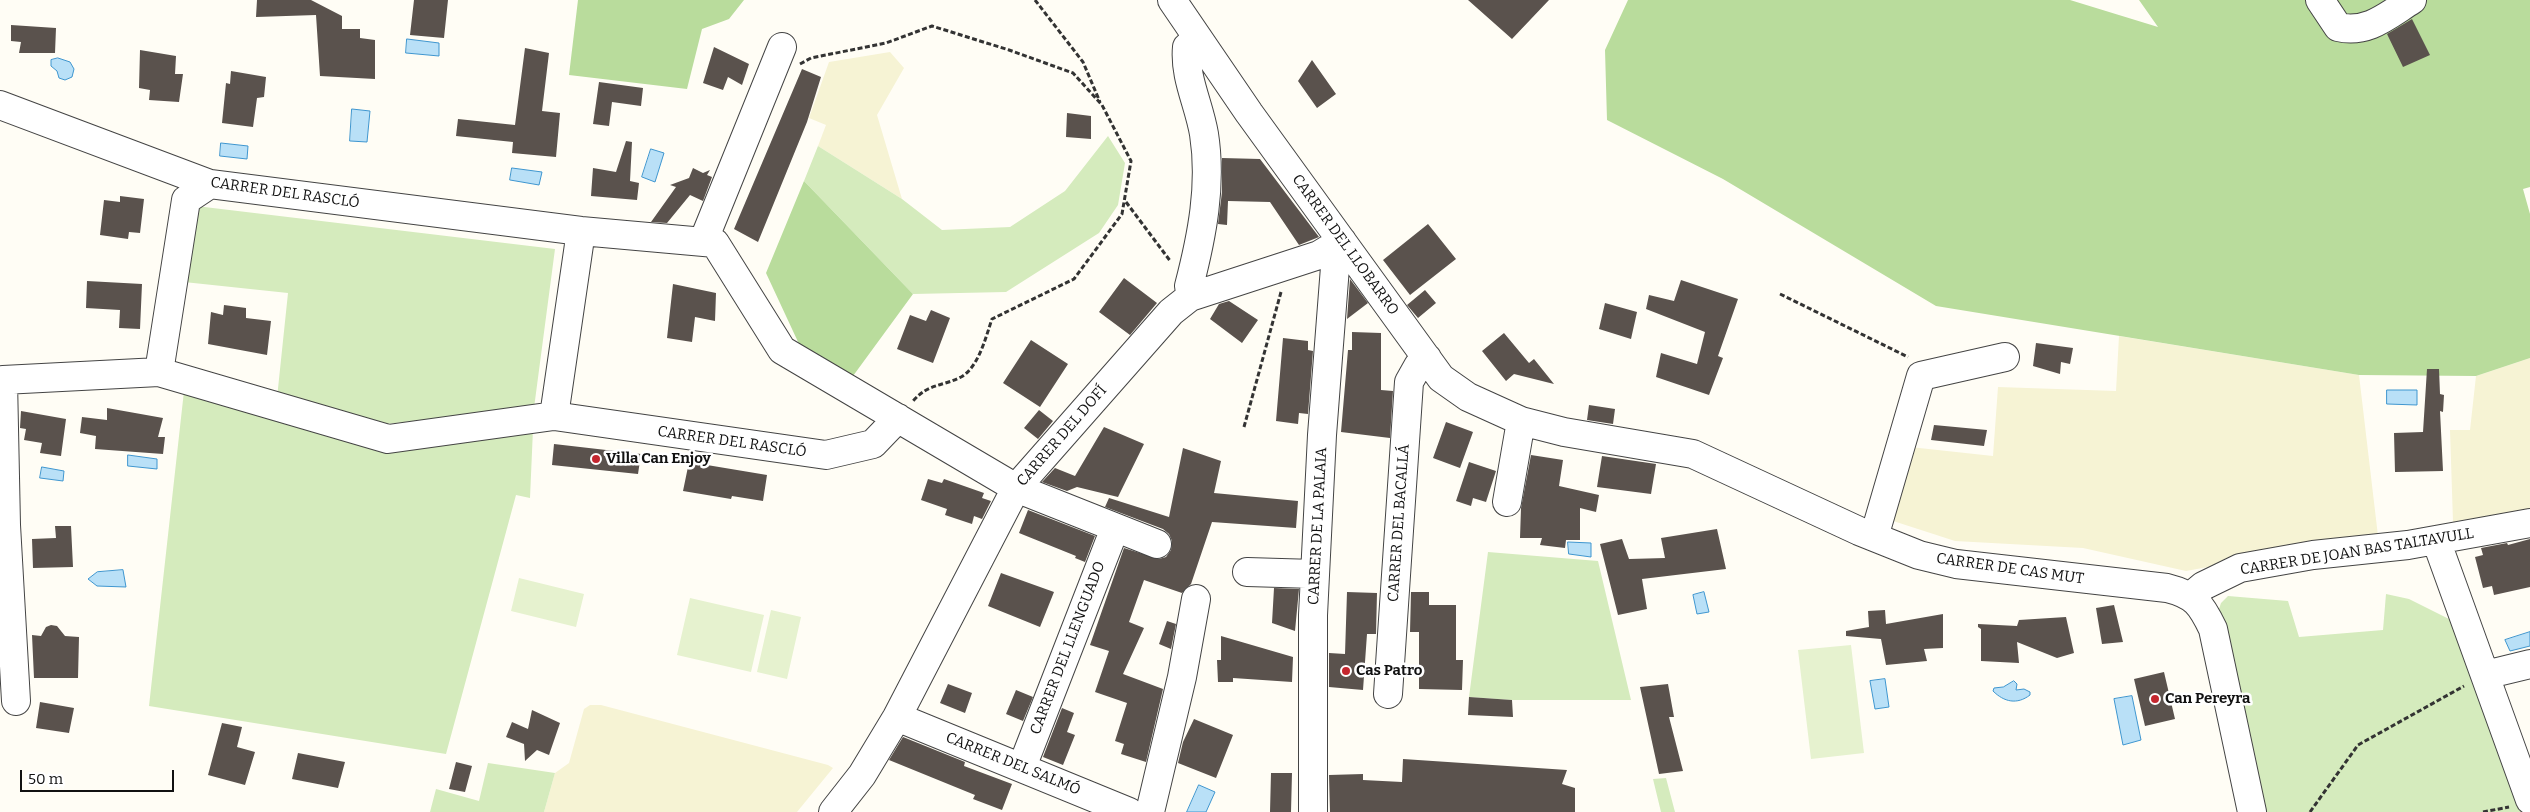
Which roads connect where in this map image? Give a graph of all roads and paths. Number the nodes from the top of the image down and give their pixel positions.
1 (1035, 0) edge
2 (1172, 0) edge
3 (2320, 0) edge
4 (2412, 0) edge
5 (1198, 38) junction
6 (788, 57) joint
7 (0, 105) edge
8 (1102, 105) junction
9 (210, 184) junction
10 (1126, 202) junction
11 (581, 231) junction
12 (1342, 241) junction
13 (703, 242) junction
14 (1289, 264) junction
15 (1189, 286) joint
16 (1780, 294) dead end
17 (2006, 357) dead end
18 (1427, 358) junction
19 (1913, 360) dead end
20 (159, 372) junction
21 (554, 416) junction
22 (898, 418) junction
23 (1521, 421) junction
24 (1244, 427) dead end
25 (1564, 432) joint
26 (1016, 488) junction
27 (1507, 502) dead end
28 (2530, 523) edge
29 (1115, 528) junction
30 (1874, 537) junction
31 (2436, 540) junction
32 (1157, 544) dead end
33 (1248, 572) dead end
34 (1315, 574) junction
35 (2191, 596) junction
36 (1196, 599) dead end
37 (2530, 664) edge
38 (2485, 675) junction
39 (1388, 694) dead end
40 (16, 701) dead end
41 (897, 716) junction
42 (1022, 768) junction
43 (2530, 800) edge
44 (833, 812) edge
45 (1129, 812) edge
46 (1150, 812) edge
47 (1313, 812) edge
48 (2252, 812) edge
49 (2310, 812) edge

1 - 8 path
2 - 5 street, CARRER DEL LLOBARRO
3 - 4 street
5 - 12 street, CARRER DEL LLOBARRO
5 - 15 street
6 - 8 path
6 - 13 street
7 - 9 street, CARRER DEL RASCLÓ
8 - 10 path
9 - 11 street, CARRER DEL RASCLÓ
9 - 20 street
10 - 15 path
10 - 22 path
11 - 13 street, CARRER DEL RASCLÓ
11 - 21 street
12 - 14 street, CARRER DEL DOFÍ
12 - 18 street, CARRER DEL LLOBARRO
12 - 34 street, CARRER DE LA PALAIA
13 - 22 street, CARRER DEL RASCLÓ
14 - 24 path
14 - 26 street, CARRER DEL DOFÍ
16 - 19 path
17 - 30 street
18 - 23 street, CARRER DEL LLOBARRO
18 - 39 street, CARRER DEL BACALLÁ
20 - 21 street, CARRER DEL RASCLÓ
20 - 40 street, CARRER DEL RASCLÓ
21 - 22 street, CARRER DEL RASCLÓ
22 - 26 street, CARRER DEL RASCLÓ
23 - 25 street, CARRER DEL LLOBARRO
23 - 27 street
25 - 30 street, CARRER DE CAS MUT
26 - 29 street, CARRER DEL RASCLÓ
26 - 41 street, CARRER DEL DOFÍ
28 - 31 street, CARRER DE JOAN BAS TALTAVULL
29 - 32 street, CARRER DEL RASCLÓ
29 - 42 street, CARRER DEL LLENGUADO
30 - 35 street, CARRER DE CAS MUT
31 - 35 street, CARRER DE JOAN BAS TALTAVULL
31 - 38 street
33 - 34 street
34 - 47 street, CARRER DE LA PALAIA
35 - 48 street
36 - 46 street
37 - 38 street
38 - 43 street
38 - 49 path
41 - 42 street, CARRER DEL SALMÓ
41 - 44 street, CARRER DEL DOFÍ
42 - 45 street, CARRER DEL SALMÓ

